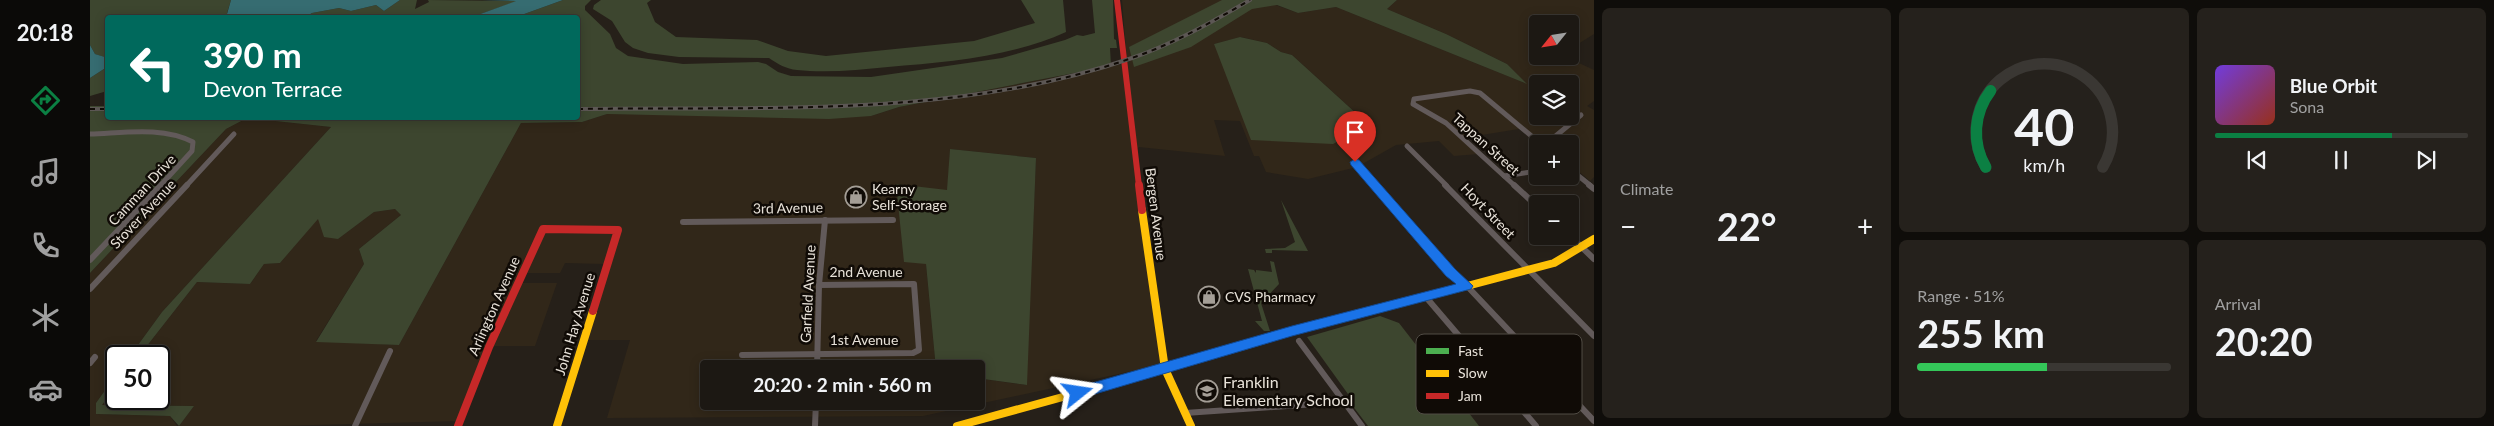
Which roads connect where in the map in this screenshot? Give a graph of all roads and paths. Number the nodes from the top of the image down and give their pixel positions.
1 (1117, 0) edge
2 (1581, 114) dead end
3 (90, 134) edge
4 (234, 134) dead end
5 (1530, 135) edge
6 (1556, 135) edge
7 (1407, 146) dead end
8 (1355, 162) dead end
9 (1529, 172) edge
10 (1504, 176) junction
11 (1579, 176) edge
12 (1594, 189) edge
13 (1529, 199) edge
14 (825, 220) junction
15 (892, 220) dead end
16 (683, 222) dead end
17 (618, 230) joint
18 (1594, 239) edge
19 (1579, 244) edge
20 (1582, 247) junction
21 (1594, 259) edge
22 (90, 260) edge
23 (1528, 271) junction
24 (914, 284) joint
25 (819, 285) junction
26 (1467, 286) junction
27 (90, 289) edge
28 (1425, 296) junction
29 (1457, 334) edge
30 (1512, 334) edge
31 (1594, 336) edge
32 (1300, 341) dead end
33 (390, 351) dead end
34 (818, 353) junction
35 (742, 355) dead end
36 (95, 357) dead end
37 (818, 360) edge
38 (90, 363) edge
39 (1165, 369) junction
40 (1344, 402) junction
41 (1582, 409) edge
42 (816, 410) edge
43 (1185, 413) junction
44 (1526, 414) edge
45 (1594, 422) edge
46 (355, 426) edge
47 (458, 426) edge
48 (557, 426) edge
49 (815, 426) edge
50 (957, 426) edge
51 (1191, 426) edge
52 (1362, 426) edge
53 (1536, 426) edge

1 - 39 street, Bergen Avenue
2 - 6 street
3 - 22 street, Camman Drive
4 - 27 street, Stover Avenue
5 - 10 street, Tappan Street
7 - 23 street, Hoyt Street
8 - 26 street
9 - 10 street
10 - 13 street, Tappan Street
11 - 12 street
14 - 15 street, 3rd Avenue
14 - 16 street, 3rd Avenue
14 - 25 street, Garfield Avenue
17 - 47 street, Arlington Avenue
17 - 48 street, John Hay Avenue
18 - 20 street
19 - 20 street
20 - 21 street
20 - 23 street
23 - 26 street
23 - 31 street, Hoyt Street
24 - 25 street, 2nd Avenue
24 - 34 street, 1st Avenue
25 - 34 street, Garfield Avenue
26 - 28 street
26 - 30 street
28 - 29 street
28 - 39 street
32 - 40 street
33 - 46 street
34 - 35 street, 1st Avenue
34 - 37 street, Garfield Avenue
36 - 38 street
39 - 43 street, Bergen Avenue
39 - 50 street
40 - 43 street
40 - 52 street
41 - 45 street
42 - 49 street
43 - 51 street, Bergen Avenue
44 - 53 street

